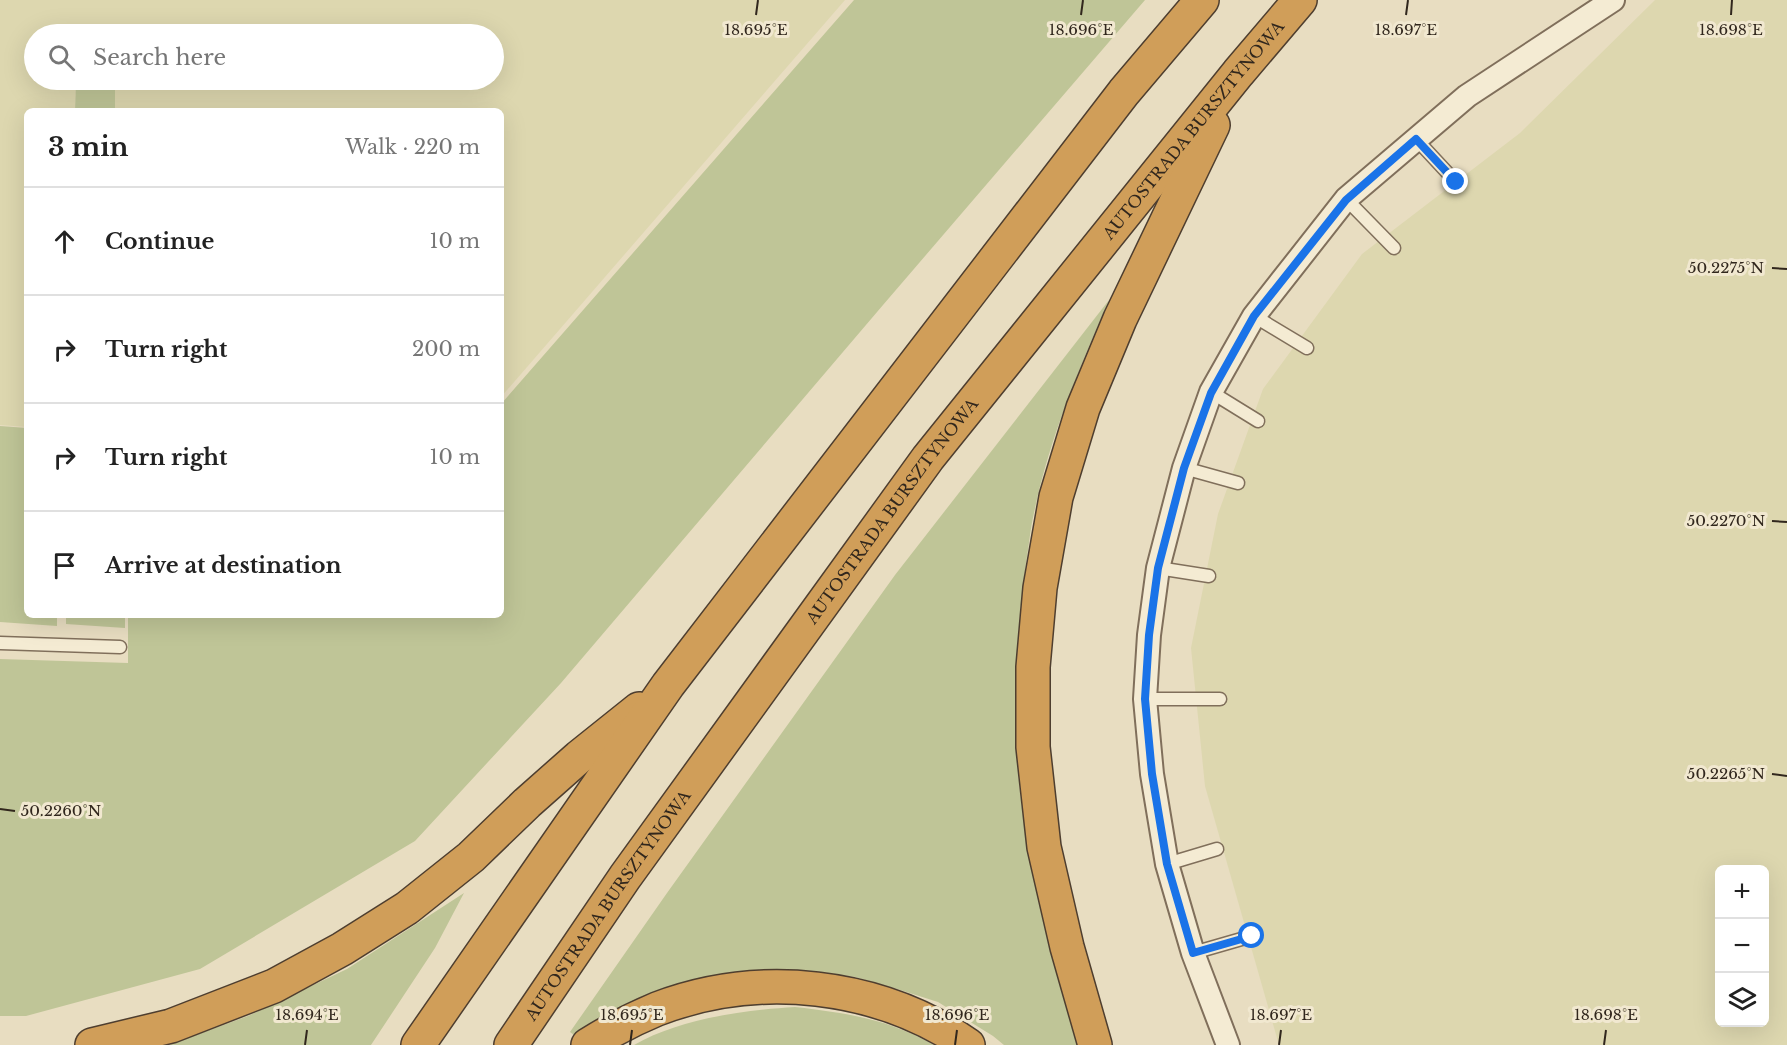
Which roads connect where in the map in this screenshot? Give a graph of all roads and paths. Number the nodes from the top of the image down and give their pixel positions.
1 (1202, 0) edge
2 (1300, 0) edge
3 (1613, 0) edge
4 (1238, 73) junction
5 (1416, 139) junction
6 (1456, 182) dead end
7 (1346, 200) junction
8 (1394, 248) dead end
9 (1254, 316) junction
10 (1306, 348) dead end
11 (1211, 393) junction
12 (1258, 421) dead end
13 (1184, 468) junction
14 (1238, 483) dead end
15 (1158, 568) junction
16 (1209, 576) dead end
17 (0, 643) edge
18 (120, 647) dead end
19 (668, 685) junction
20 (1145, 699) junction
21 (1220, 699) dead end
22 (1216, 849) dead end
23 (1167, 864) junction
24 (1252, 936) dead end
25 (1193, 953) junction
26 (92, 1045) edge
27 (418, 1045) edge
28 (511, 1045) edge
29 (588, 1045) edge
30 (968, 1045) edge
31 (1095, 1045) edge
32 (1228, 1045) edge

1 - 19 highway
2 - 4 highway, AUTOSTRADA BURSZTYNOWA
3 - 5 street
4 - 28 highway, AUTOSTRADA BURSZTYNOWA
4 - 31 highway
5 - 6 lane
5 - 7 street
7 - 8 lane
7 - 9 street
9 - 10 lane
9 - 11 street
11 - 12 lane
11 - 13 street
13 - 14 lane
13 - 15 street
15 - 16 lane
15 - 20 street
17 - 18 lane
19 - 26 highway
19 - 27 highway
20 - 21 lane
20 - 23 street
22 - 23 lane
23 - 25 street
24 - 25 lane
25 - 32 street
29 - 30 highway

